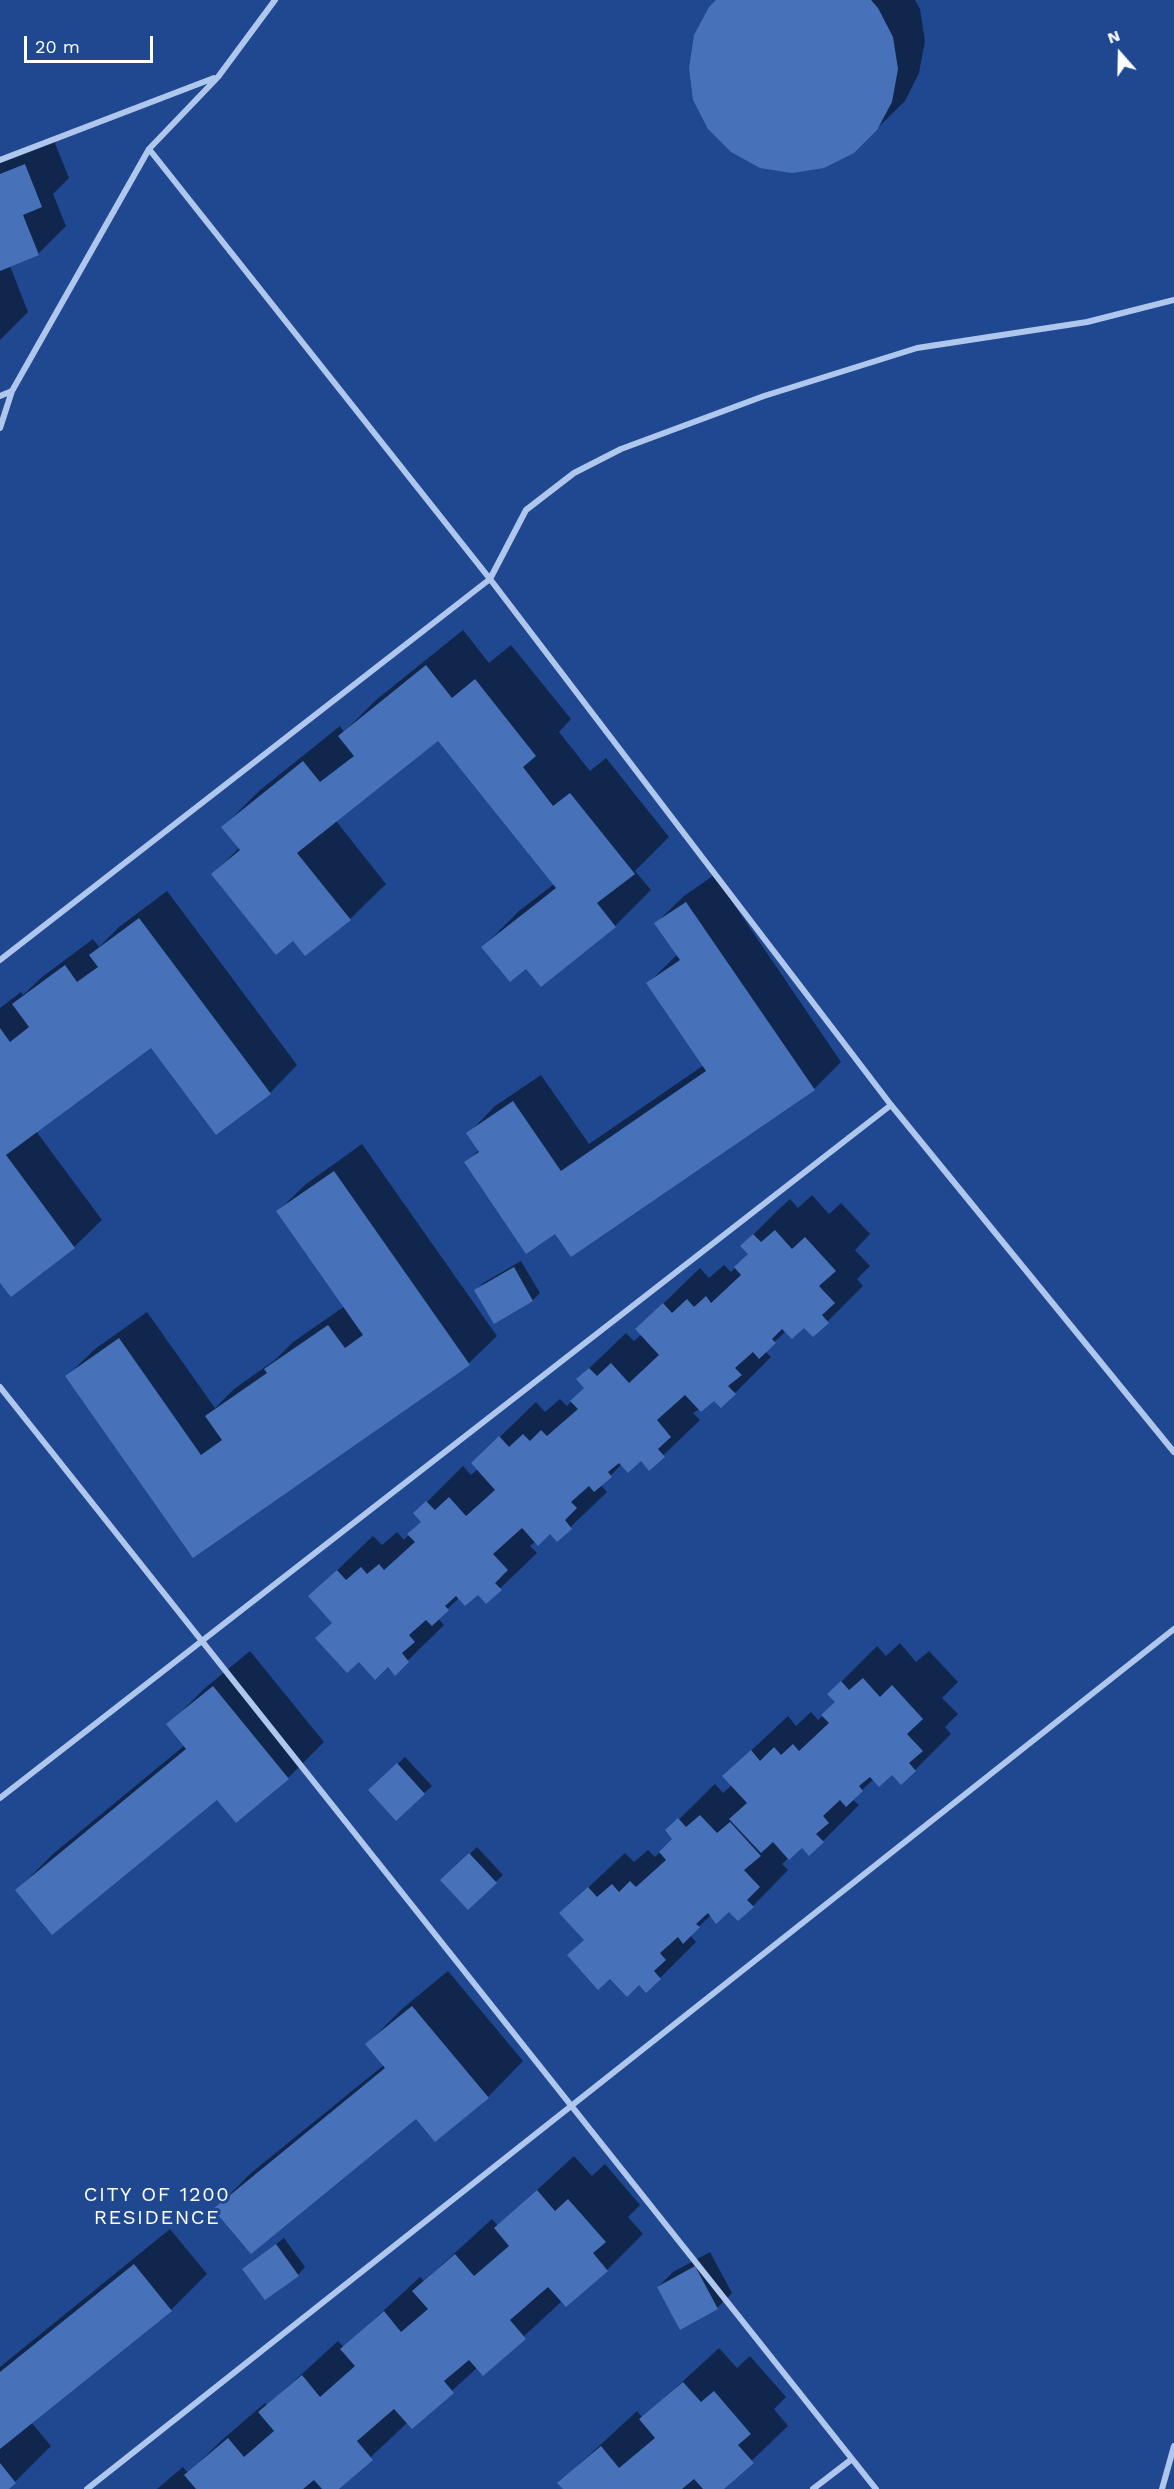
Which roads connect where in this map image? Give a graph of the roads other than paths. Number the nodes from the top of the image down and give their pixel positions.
1 (275, 0) edge
2 (218, 77) junction
3 (149, 149) junction
4 (0, 160) edge
5 (1174, 300) edge
6 (12, 391) junction
7 (0, 396) edge
8 (0, 428) edge
9 (490, 579) junction
10 (0, 960) edge
11 (891, 1105) junction
12 (0, 1387) edge
13 (1174, 1452) edge
14 (1174, 1629) edge
15 (202, 1641) junction
16 (0, 1798) edge
17 (572, 2106) junction
18 (1174, 2446) edge
19 (852, 2459) junction
20 (87, 2489) edge
21 (813, 2489) edge
22 (876, 2489) edge
23 (1162, 2489) edge

1 - 2 street
2 - 3 street
2 - 4 street
3 - 6 street
3 - 9 street
5 - 9 street
6 - 7 street
6 - 8 street
9 - 10 street
9 - 11 street
11 - 13 street
11 - 15 street
12 - 15 street
14 - 17 street
15 - 16 street
15 - 17 street
17 - 19 street
17 - 20 street
18 - 23 street
19 - 21 street
19 - 22 street

